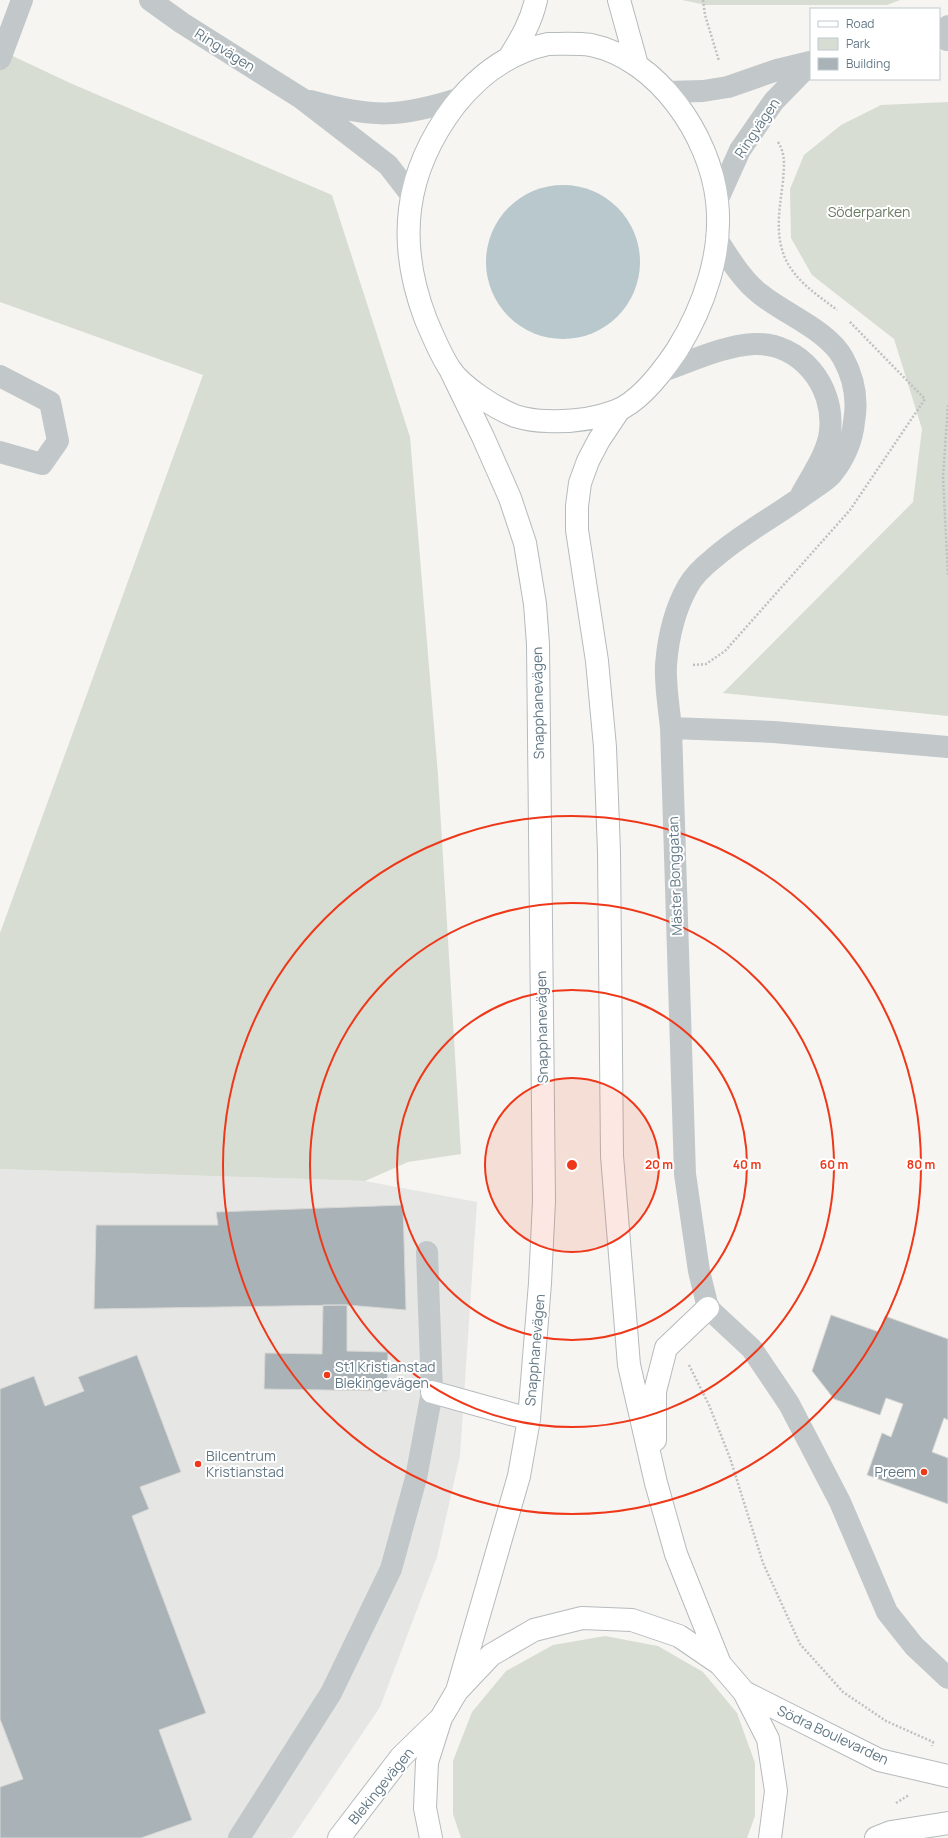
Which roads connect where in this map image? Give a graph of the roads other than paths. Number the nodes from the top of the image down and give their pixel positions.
1 (22, 0) edge
2 (150, 0) edge
3 (536, 0) edge
4 (619, 0) edge
5 (509, 58) junction
6 (0, 59) edge
7 (810, 62) edge
8 (810, 63) edge
9 (637, 65) junction
10 (667, 92) junction
11 (301, 98) junction
12 (460, 98) junction
13 (412, 196) junction
14 (717, 201) junction
15 (716, 238) junction
16 (450, 370) junction
17 (663, 371) junction
18 (0, 376) edge
19 (619, 410) junction
20 (0, 452) edge
21 (798, 499) junction
22 (671, 728) junction
23 (948, 747) edge
24 (427, 1252) dead end
25 (708, 1308) junction
26 (432, 1392) junction
27 (529, 1419) junction
28 (656, 1483) junction
29 (720, 1664) junction
30 (948, 1678) edge
31 (457, 1690) junction
32 (744, 1692) junction
33 (441, 1718) junction
34 (948, 1776) edge
35 (948, 1824) edge
36 (884, 1835) edge
37 (239, 1838) edge
38 (339, 1838) edge
39 (432, 1838) edge
40 (770, 1838) edge

1 - 6 street
2 - 11 street, Ringvägen
3 - 5 main road
4 - 9 main road
5 - 9 main road, Snapphanevägen
5 - 12 main road, Snapphanevägen
7 - 10 street, Ringvägen
8 - 14 street, Ringvägen
9 - 10 main road, Snapphanevägen
10 - 14 main road, Snapphanevägen
11 - 12 street, Ringvägen
11 - 13 street, Ringvägen
12 - 13 main road, Snapphanevägen
13 - 16 main road, Snapphanevägen
14 - 15 main road, Snapphanevägen
15 - 17 main road, Snapphanevägen
15 - 21 street, Mäster Bonggatan
16 - 19 main road
16 - 27 main road, Snapphanevägen
17 - 19 main road, Snapphanevägen
17 - 21 street, Mäster Bonggatan
18 - 20 street
19 - 28 main road
21 - 22 street, Mäster Bonggatan
22 - 23 street
22 - 25 street, Mäster Bonggatan
24 - 26 street
25 - 28 main road
25 - 30 street
26 - 27 main road
26 - 37 street
27 - 31 main road, Snapphanevägen
28 - 29 main road
29 - 31 main road
29 - 32 main road
31 - 33 main road
32 - 34 main road, Södra Boulevarden
32 - 40 main road
33 - 38 main road, Blekingevägen
33 - 39 main road
35 - 36 main road

